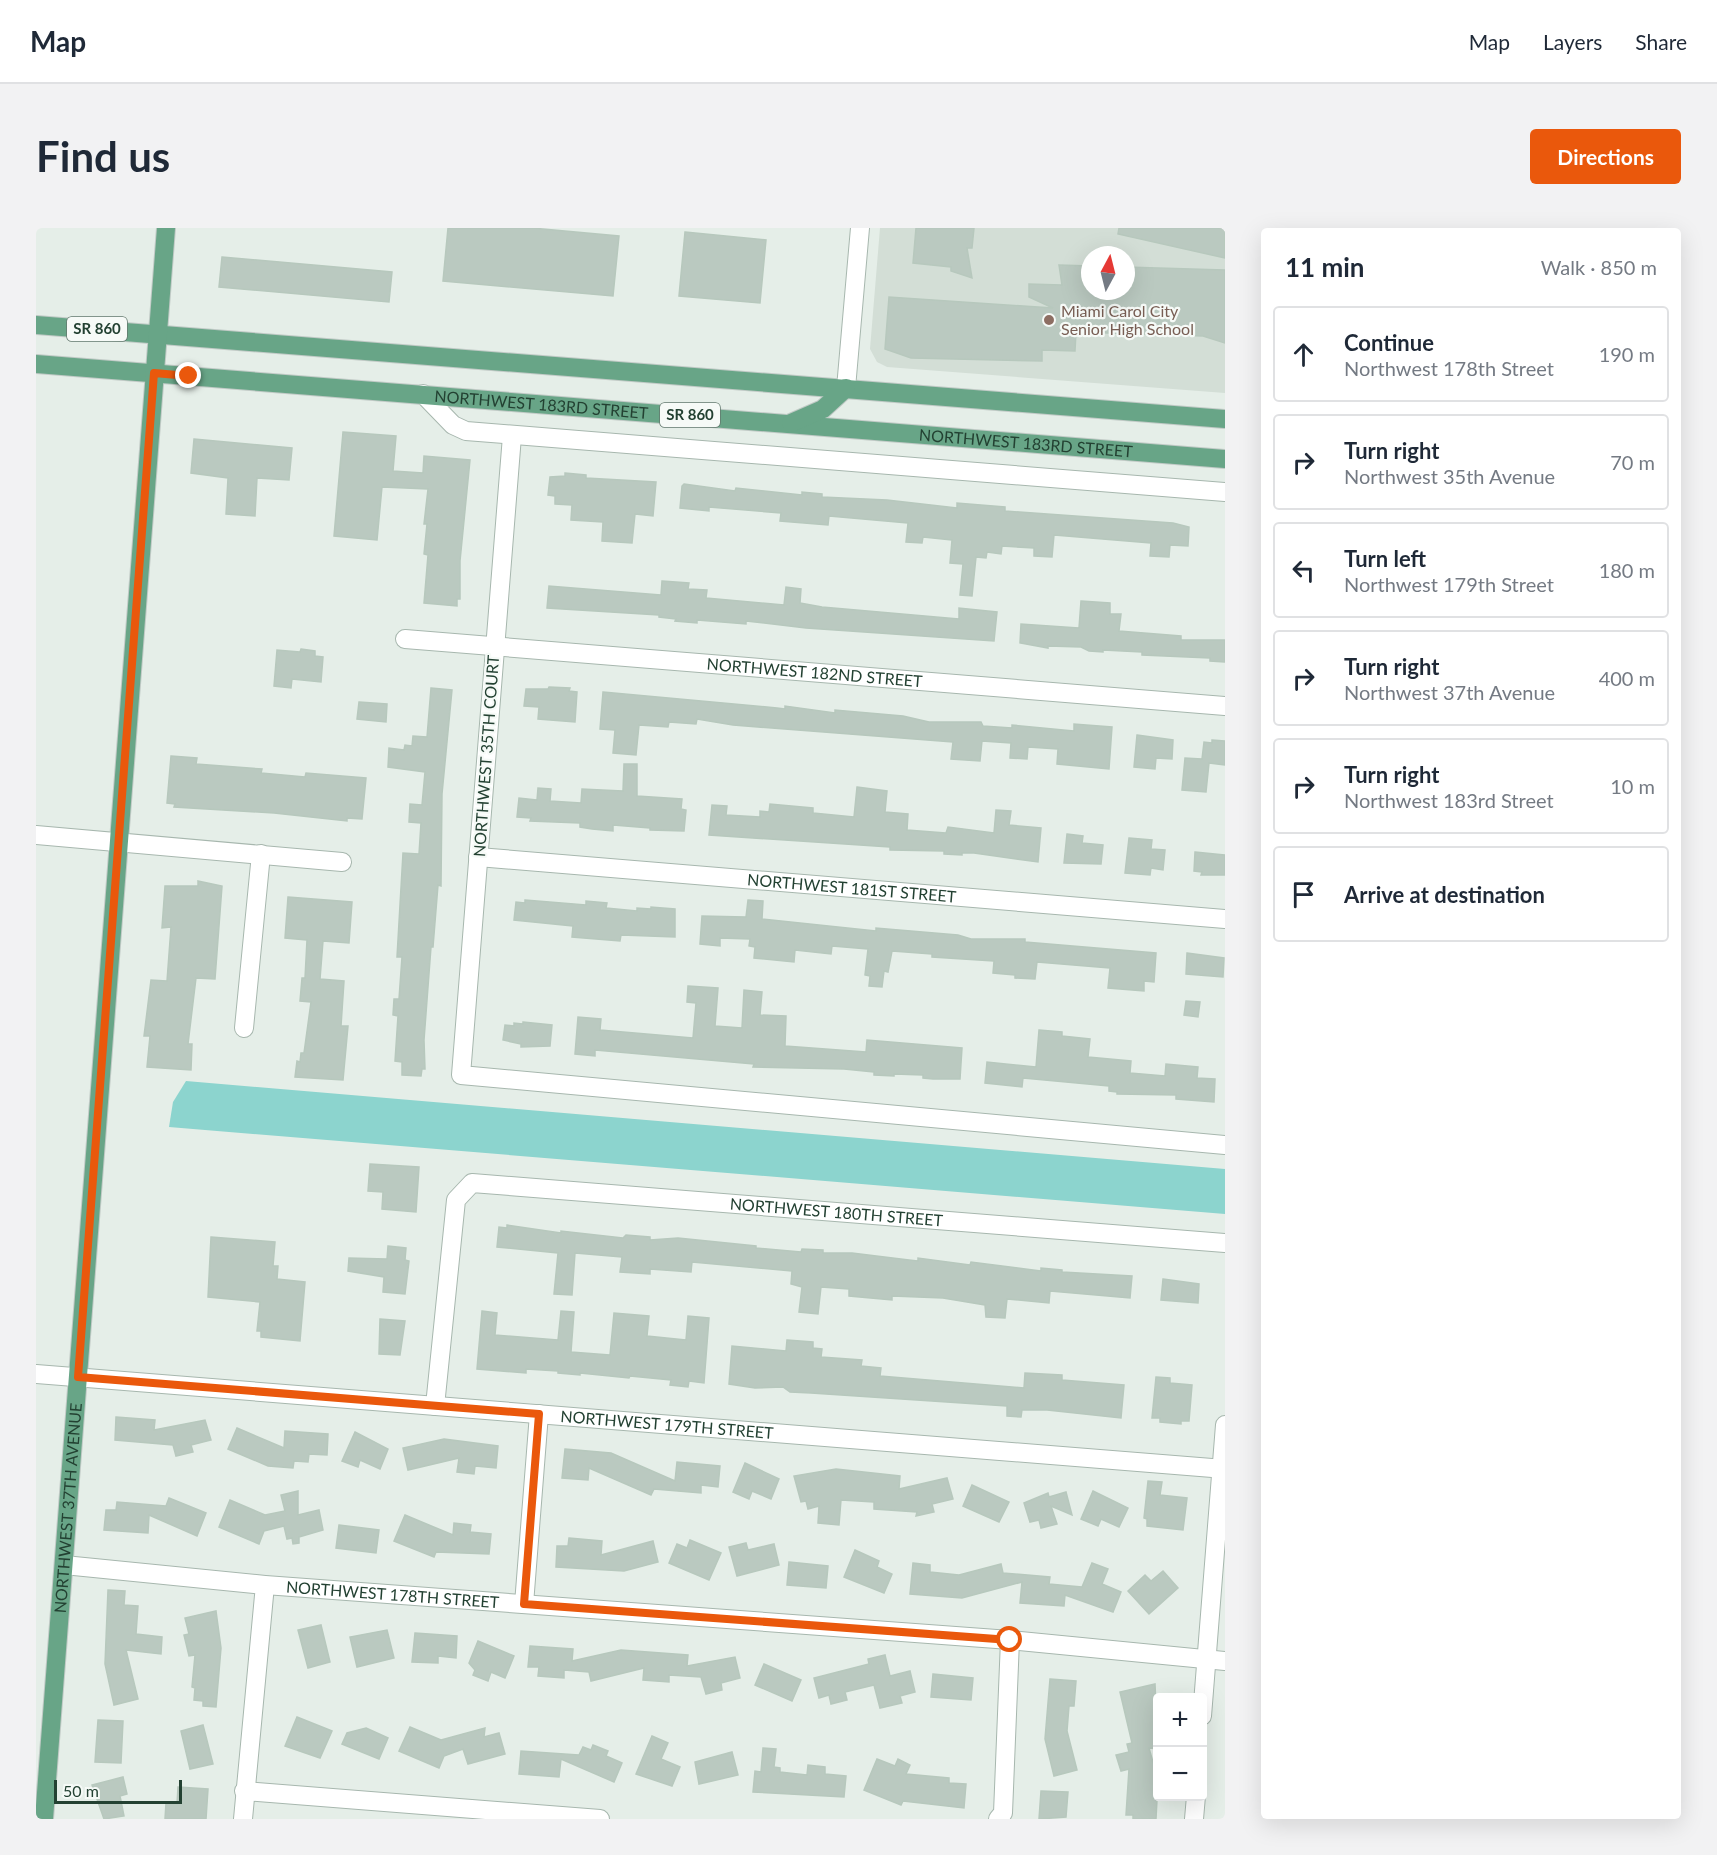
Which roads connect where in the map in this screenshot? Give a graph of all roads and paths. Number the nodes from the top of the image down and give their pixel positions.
1 (166, 228) edge
2 (860, 228) edge
3 (36, 325) edge
4 (158, 334) junction
5 (36, 364) edge
6 (154, 373) junction
7 (846, 388) junction
8 (423, 394) junction
9 (1225, 418) edge
10 (790, 423) junction
11 (512, 436) junction
12 (1225, 459) edge
13 (1225, 492) edge
14 (405, 639) dead end
15 (494, 645) junction
16 (1225, 706) edge
17 (36, 835) edge
18 (119, 842) junction
19 (261, 854) junction
20 (478, 857) junction
21 (342, 861) dead end
22 (1225, 919) edge
23 (244, 1028) dead end
24 (1225, 1145) edge
25 (1225, 1243) edge
26 (36, 1374) edge
27 (78, 1377) junction
28 (435, 1406) junction
29 (539, 1414) junction
30 (1225, 1425) edge
31 (1223, 1469) edge
32 (64, 1565) junction
33 (265, 1585) junction
34 (524, 1604) junction
35 (1010, 1640) junction
36 (1216, 1660) edge
37 (1207, 1699) edge
38 (42, 1782) edge
39 (244, 1791) junction
40 (1196, 1801) edge
41 (44, 1819) edge
42 (243, 1819) edge
43 (600, 1819) edge
44 (998, 1819) edge
45 (1194, 1819) edge

1 - 4 main road, NORTHWEST 37TH AVENUE
2 - 7 street
3 - 4 main road, SR 860
4 - 6 main road, NORTHWEST 37TH AVENUE
4 - 7 main road, SR 860
5 - 6 main road, NORTHWEST 183RD STREET / SR 860
6 - 8 main road, NORTHWEST 183RD STREET / SR 860
6 - 18 main road, NORTHWEST 37TH AVENUE
7 - 9 main road, SR 860
7 - 10 main road
8 - 10 main road, NORTHWEST 183RD STREET / SR 860
8 - 11 street
10 - 12 main road, NORTHWEST 183RD STREET / SR 860
11 - 13 street
11 - 15 street, NORTHWEST 35TH COURT
14 - 15 street, NORTHWEST 182ND STREET
15 - 16 street, NORTHWEST 182ND STREET
15 - 20 street, NORTHWEST 35TH COURT
17 - 18 street
18 - 19 street
18 - 27 main road, NORTHWEST 37TH AVENUE
19 - 21 street
19 - 23 street
20 - 22 street, NORTHWEST 181ST STREET
20 - 24 street, NORTHWEST 35TH COURT
25 - 28 street, NORTHWEST 180TH STREET
26 - 27 street, NORTHWEST 179TH STREET
27 - 28 street, NORTHWEST 179TH STREET
27 - 32 main road, NORTHWEST 37TH AVENUE
28 - 29 street, NORTHWEST 179TH STREET
29 - 31 street, NORTHWEST 179TH STREET
29 - 34 street
30 - 31 street
31 - 36 street
32 - 33 street, NORTHWEST 178TH STREET
32 - 38 main road, NORTHWEST 37TH AVENUE
33 - 34 street, NORTHWEST 178TH STREET
33 - 39 street
34 - 35 street, NORTHWEST 178TH STREET
35 - 36 street, NORTHWEST 178TH STREET
35 - 44 street
36 - 37 street
38 - 41 main road, NORTHWEST 37TH AVENUE
39 - 42 street
39 - 43 street
40 - 45 street

